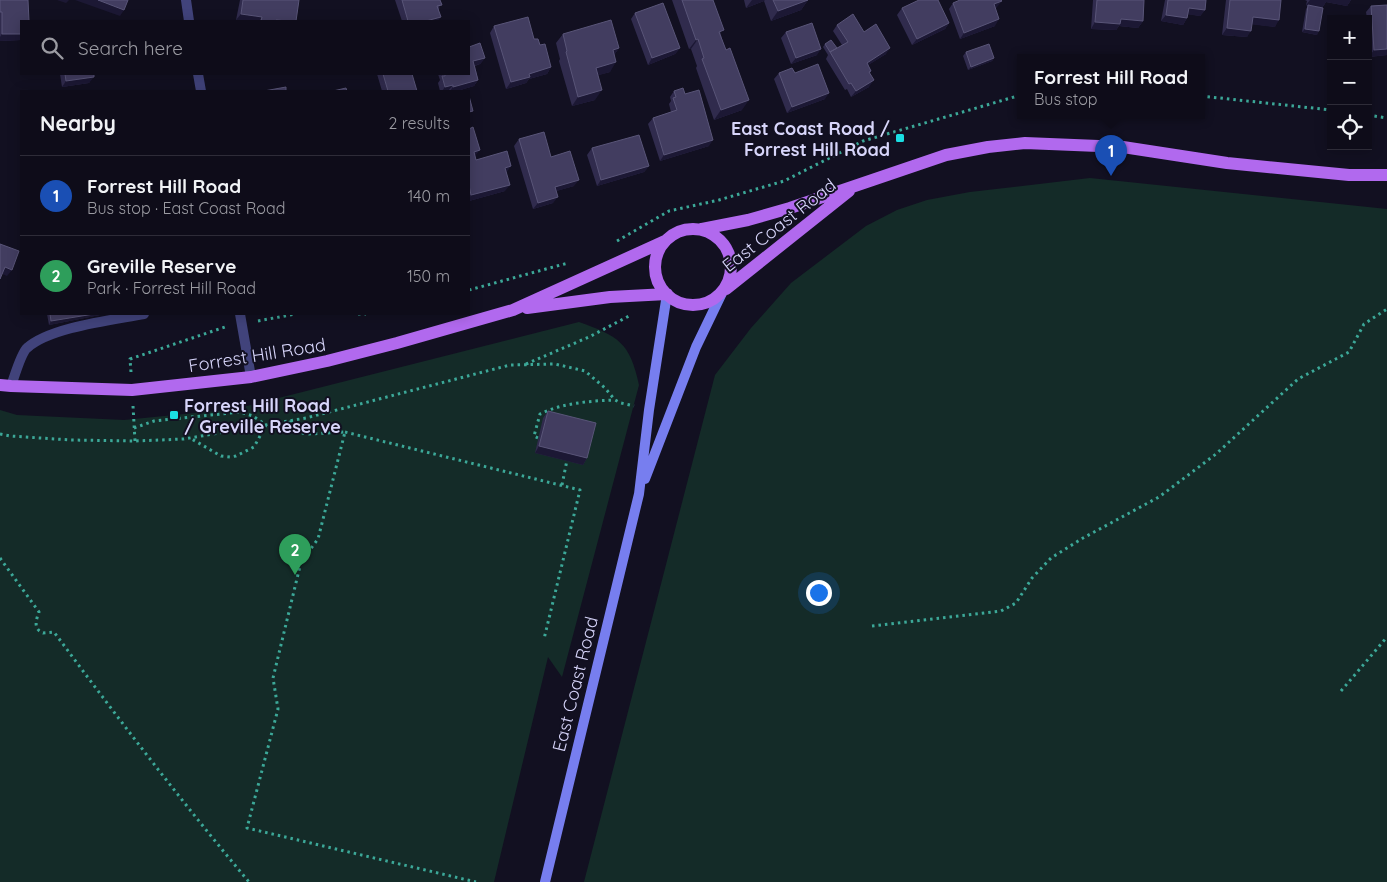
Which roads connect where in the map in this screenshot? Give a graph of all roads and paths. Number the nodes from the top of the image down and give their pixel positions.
1 (186, 0) edge
2 (189, 20) edge
3 (198, 75) edge
4 (201, 90) edge
5 (1017, 96) edge
6 (1205, 96) edge
7 (1327, 110) edge
8 (1372, 116) edge
9 (1387, 118) edge
10 (1387, 175) edge
11 (855, 186) junction
12 (702, 229) junction
13 (665, 240) junction
14 (610, 244) dead end
15 (575, 261) dead end
16 (470, 290) edge
17 (723, 292) junction
18 (667, 294) junction
19 (1387, 309) edge
20 (513, 310) junction
21 (634, 312) dead end
22 (139, 315) edge
23 (240, 315) edge
24 (289, 315) edge
25 (259, 320) dead end
26 (230, 326) dead end
27 (524, 365) junction
28 (131, 368) dead end
29 (251, 377) junction
30 (6, 385) edge
31 (615, 400) junction
32 (649, 410) junction
33 (134, 420) dead end
34 (289, 421) junction
35 (266, 425) junction
36 (134, 428) junction
37 (345, 432) junction
38 (0, 434) edge
39 (190, 438) junction
40 (538, 438) dead end
41 (135, 441) junction
42 (566, 460) edge
43 (562, 485) junction
44 (639, 494) junction
45 (0, 558) edge
46 (872, 626) dead end
47 (1387, 637) edge
48 (544, 639) dead end
49 (1341, 691) dead end
50 (249, 882) edge
51 (476, 882) edge
52 (545, 882) edge

1 - 2 street
3 - 4 street
5 - 14 path
6 - 7 path
8 - 9 path
10 - 11 main road, East Coast Road
11 - 12 main road, East Coast Road
11 - 17 main road, East Coast Road
12 - 13 main road
12 - 17 main road
13 - 18 main road
13 - 20 main road, Forrest Hill Road
15 - 16 path
17 - 18 main road
17 - 44 main road, East Coast Road
18 - 20 main road, Forrest Hill Road
18 - 32 main road, East Coast Road
19 - 46 path
20 - 29 main road, Forrest Hill Road
21 - 27 path
22 - 30 street
23 - 29 street
24 - 25 path
26 - 28 path
27 - 31 path
27 - 34 path
29 - 30 main road, Forrest Hill Road
31 - 32 path
31 - 40 path
32 - 44 main road, East Coast Road
33 - 36 path
34 - 35 path
34 - 37 path
35 - 36 path
35 - 39 path
35 - 39 path
36 - 41 path
37 - 43 path
37 - 51 path
38 - 41 path
39 - 41 path
42 - 43 path
43 - 48 path
44 - 52 main road, East Coast Road
45 - 50 path
47 - 49 path

